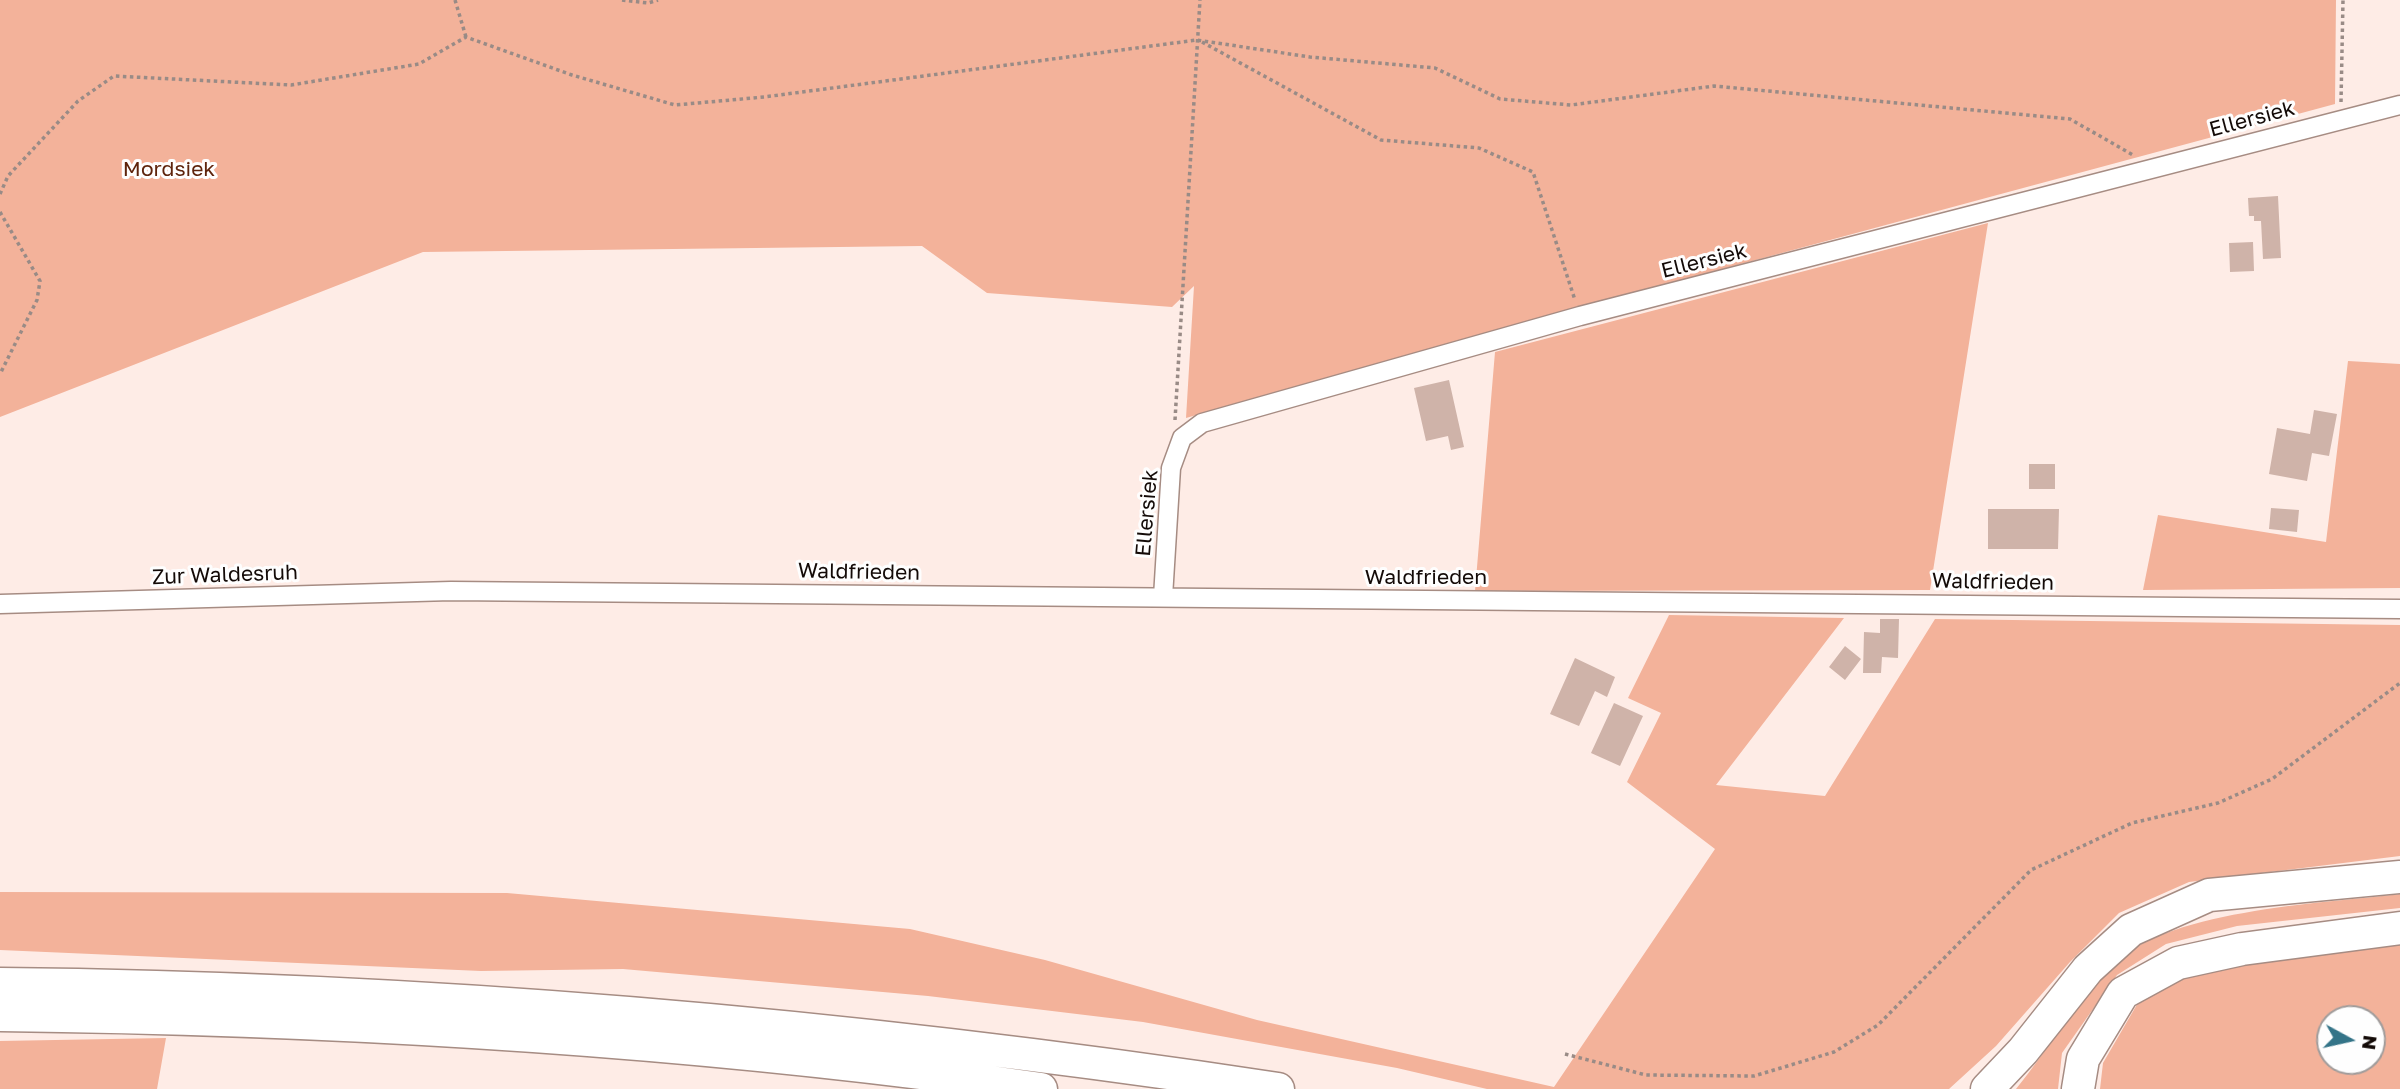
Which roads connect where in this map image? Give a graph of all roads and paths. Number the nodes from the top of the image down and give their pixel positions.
1 (457, 0) edge
2 (622, 0) edge
3 (657, 0) edge
4 (1200, 0) edge
5 (2343, 0) edge
6 (466, 37) junction
7 (1197, 40) junction
8 (2400, 105) edge
9 (2341, 118) junction
10 (2156, 169) junction
11 (0, 194) edge
12 (0, 212) edge
13 (1580, 316) junction
14 (0, 374) edge
15 (1182, 438) junction
16 (451, 591) joint
17 (1163, 597) junction
18 (0, 603) edge
19 (2400, 609) edge
20 (2400, 683) edge
21 (2400, 877) edge
22 (2400, 928) edge
23 (0, 984) edge
24 (0, 1016) edge
25 (1564, 1054) dead end
26 (1041, 1089) edge
27 (1278, 1089) edge
28 (1987, 1089) edge
29 (2078, 1089) edge

1 - 6 path
2 - 3 path
4 - 7 path
5 - 9 path
6 - 7 path
6 - 11 path
7 - 10 path
7 - 13 path
7 - 15 path
8 - 9 street, Ellersiek
9 - 10 street, Ellersiek
10 - 13 street, Ellersiek
12 - 14 path
13 - 15 street, Ellersiek
15 - 17 street, Ellersiek
16 - 17 street, Waldfrieden
16 - 18 street, Zur Waldesruh
17 - 19 street, Waldfrieden
20 - 25 path
21 - 28 highway
22 - 29 highway
23 - 27 highway
24 - 26 highway

